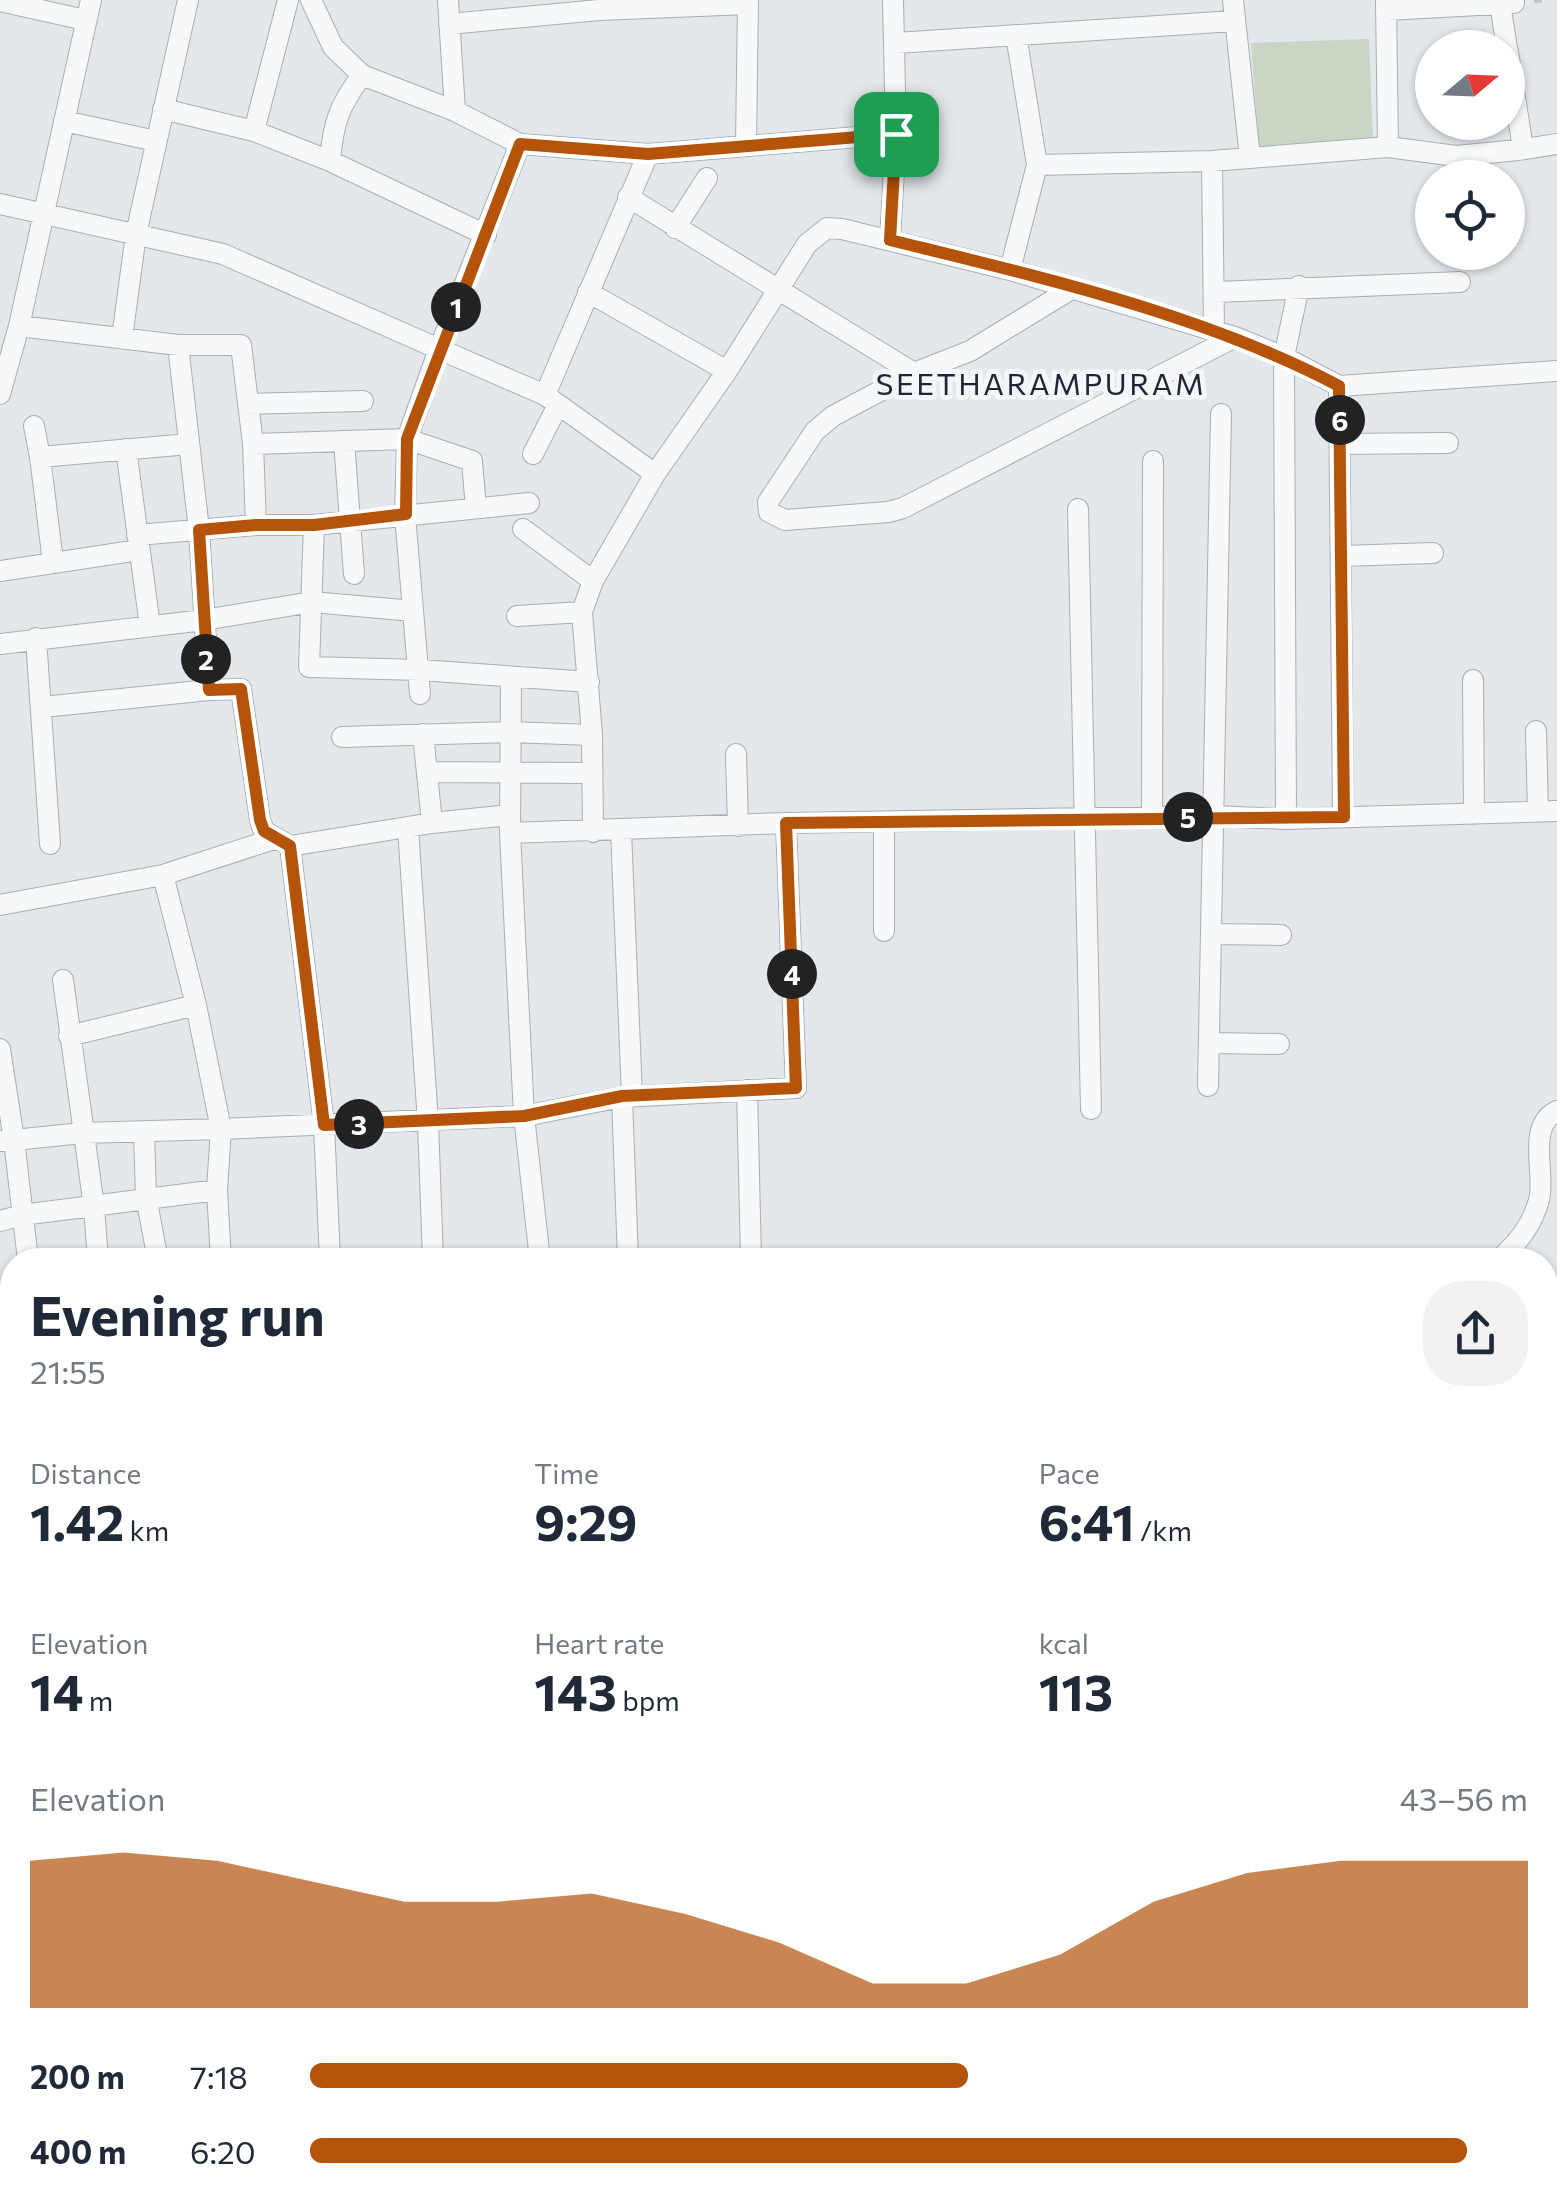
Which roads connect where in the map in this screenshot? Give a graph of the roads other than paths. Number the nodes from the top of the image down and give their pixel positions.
1 (188, 0) edge
2 (288, 0) edge
3 (312, 0) edge
4 (448, 0) edge
5 (894, 0) edge
6 (0, 1) edge
7 (748, 2) edge
8 (1507, 2) edge
9 (598, 5) edge
10 (1387, 5) edge
11 (88, 10) edge
12 (1234, 10) edge
13 (449, 24) junction
14 (1507, 30) edge
15 (1016, 35) junction
16 (896, 42) junction
17 (362, 75) junction
18 (163, 109) junction
19 (455, 111) junction
20 (64, 121) junction
21 (254, 131) junction
22 (896, 134) junction
23 (1522, 140) edge
24 (156, 141) junction
25 (520, 144) junction
26 (1557, 144) edge
27 (746, 145) junction
28 (1388, 147) junction
29 (1518, 150) junction
30 (648, 154) junction
31 (1250, 158) junction
32 (1212, 161) junction
33 (330, 162) junction
34 (1037, 165) junction
35 (707, 178) dead end
36 (628, 197) junction
37 (0, 204) edge
38 (43, 213) junction
39 (675, 228) junction
40 (136, 234) junction
41 (486, 235) junction
42 (890, 240) junction
43 (1010, 270) junction
44 (1460, 282) dead end
45 (1299, 286) junction
46 (1073, 288) junction
47 (588, 292) junction
48 (779, 292) junction
49 (1216, 292) junction
50 (19, 326) junction
51 (1214, 331) junction
52 (1235, 337) junction
53 (122, 338) junction
54 (178, 346) junction
55 (439, 349) junction
56 (1284, 357) junction
57 (727, 371) junction
58 (1557, 372) edge
59 (914, 373) junction
60 (1339, 386) junction
61 (0, 394) edge
62 (551, 400) junction
63 (363, 401) dead end
64 (248, 404) junction
65 (1220, 414) dead end
66 (34, 426) dead end
67 (407, 439) junction
68 (344, 442) junction
69 (1448, 443) dead end
70 (188, 444) junction
71 (254, 444) junction
72 (1340, 444) junction
73 (126, 449) junction
74 (532, 454) dead end
75 (40, 457) junction
76 (1153, 461) dead end
77 (655, 474) junction
78 (529, 502) dead end
79 (476, 508) junction
80 (1078, 509) dead end
81 (406, 514) junction
82 (350, 521) junction
83 (256, 525) junction
84 (314, 525) junction
85 (523, 528) dead end
86 (199, 530) junction
87 (138, 543) junction
88 (1432, 553) dead end
89 (1342, 556) junction
90 (53, 562) junction
91 (0, 571) edge
92 (354, 574) dead end
93 (593, 581) junction
94 (312, 602) junction
95 (412, 610) junction
96 (582, 612) junction
97 (517, 616) dead end
98 (204, 620) junction
99 (150, 626) junction
100 (36, 638) junction
101 (0, 644) edge
102 (420, 670) junction
103 (512, 679) junction
104 (1473, 680) dead end
105 (589, 682) junction
106 (209, 690) junction
107 (420, 694) dead end
108 (43, 707) junction
109 (1536, 731) dead end
110 (510, 732) junction
111 (423, 734) junction
112 (592, 735) junction
113 (342, 737) dead end
114 (736, 754) dead end
115 (428, 772) junction
116 (510, 772) junction
117 (592, 773) junction
118 (1548, 811) edge
119 (1474, 814) junction
120 (1214, 816) junction
121 (1344, 817) junction
122 (1152, 818) junction
123 (1286, 819) junction
124 (1087, 820) junction
125 (884, 822) junction
126 (432, 823) junction
127 (786, 823) junction
128 (510, 824) junction
129 (738, 826) junction
130 (408, 828) junction
131 (620, 831) junction
132 (593, 832) junction
133 (282, 842) junction
134 (50, 844) dead end
135 (163, 875) junction
136 (0, 905) edge
137 (884, 931) dead end
138 (1211, 934) junction
139 (1281, 935) dead end
140 (63, 980) dead end
141 (196, 1005) junction
142 (69, 1036) junction
143 (1209, 1042) junction
144 (1279, 1044) dead end
145 (0, 1049) edge
146 (1208, 1086) dead end
147 (747, 1090) junction
148 (627, 1096) junction
149 (1091, 1108) dead end
150 (1557, 1111) edge
151 (524, 1116) junction
152 (428, 1122) junction
153 (324, 1125) junction
154 (222, 1129) junction
155 (144, 1132) junction
156 (82, 1133) junction
157 (7, 1141) edge
158 (217, 1190) junction
159 (146, 1197) junction
160 (94, 1207) junction
161 (22, 1215) junction
162 (0, 1220) edge
163 (26, 1248) edge
164 (97, 1248) edge
165 (156, 1248) edge
166 (220, 1248) edge
167 (329, 1248) edge
168 (432, 1248) edge
169 (539, 1248) edge
170 (628, 1248) edge
171 (751, 1248) edge
172 (1512, 1248) edge

1 - 18 street
2 - 21 street
3 - 17 street
4 - 13 street
5 - 16 street
6 - 11 street
7 - 9 street
7 - 27 street
8 - 10 street
8 - 14 street
9 - 13 street
10 - 28 street
11 - 20 street
12 - 15 street
12 - 31 street
13 - 19 street
15 - 16 street
15 - 34 street
16 - 22 street
17 - 19 street
17 - 33 street
18 - 21 street
18 - 24 street
19 - 25 street
20 - 24 street
20 - 38 street
21 - 33 street
22 - 27 street
22 - 42 street
23 - 29 street
24 - 40 street
25 - 30 street
25 - 41 street
26 - 29 street
27 - 30 street
28 - 29 street
28 - 31 street
30 - 36 street
31 - 32 street
32 - 34 street
32 - 49 street
33 - 41 street
34 - 43 street
35 - 39 street
36 - 39 street
36 - 47 street
37 - 38 street
38 - 40 street
38 - 50 street
39 - 48 street
40 - 53 street
40 - 55 street
41 - 55 street
42 - 43 street
42 - 48 street
43 - 46 street
44 - 45 street
45 - 49 street
45 - 56 street
46 - 51 street
46 - 59 street
47 - 57 street
47 - 62 street
48 - 57 street
48 - 59 street
49 - 51 street
50 - 53 street
50 - 61 street
51 - 52 street
52 - 56 street
52 - 59 street
53 - 54 street
54 - 64 street
54 - 70 street
55 - 62 street
55 - 67 street
56 - 60 street
56 - 123 street
57 - 77 street
58 - 60 street
60 - 72 street
62 - 74 street
62 - 77 street
63 - 64 street
64 - 71 street
65 - 120 street
66 - 75 street
67 - 68 street
67 - 79 street
67 - 81 street
68 - 71 street
68 - 82 street
69 - 72 street
70 - 73 street
70 - 86 street
71 - 83 street
72 - 89 street
73 - 75 street
73 - 87 street
75 - 90 street
76 - 122 street
77 - 93 street
78 - 79 street
79 - 81 street
80 - 124 street
81 - 82 street
81 - 95 street
82 - 84 street
82 - 92 street
83 - 84 street
83 - 86 street
84 - 94 street
85 - 93 street
86 - 87 street
86 - 98 street
87 - 90 street
87 - 99 street
88 - 89 street
89 - 121 street
90 - 91 street
93 - 96 street
94 - 95 street
94 - 98 street
94 - 102 street
95 - 102 street
96 - 97 street
96 - 105 street
98 - 99 street
98 - 106 street
99 - 100 street
100 - 101 street
100 - 108 street
102 - 103 street
102 - 107 street
103 - 105 street
103 - 110 street
104 - 119 street
105 - 112 street
106 - 108 street
106 - 133 street
108 - 134 street
109 - 118 street
110 - 111 street
110 - 112 street
110 - 116 street
111 - 113 street
111 - 115 street
112 - 117 street
114 - 129 street
115 - 116 street
115 - 126 street
116 - 117 street
116 - 128 street
117 - 132 street
118 - 119 street
119 - 121 street
120 - 122 street
120 - 123 street
120 - 138 street
121 - 123 street
122 - 124 street
124 - 125 street
124 - 149 street
125 - 127 street
125 - 137 street
126 - 128 street
126 - 130 street
127 - 129 street
127 - 147 street
128 - 132 street
128 - 151 street
129 - 131 street
130 - 133 street
130 - 152 street
131 - 132 street
131 - 148 street
133 - 135 street
133 - 153 street
135 - 136 street
135 - 141 street
138 - 139 street
138 - 143 street
140 - 142 street
141 - 142 street
141 - 154 street
142 - 156 street
143 - 144 street
143 - 146 street
145 - 157 street
147 - 148 street
147 - 171 street
148 - 151 street
148 - 170 street
150 - 172 street
151 - 152 street
151 - 169 street
152 - 153 street
152 - 168 street
153 - 154 street
153 - 167 street
154 - 155 street
154 - 158 street
155 - 156 street
155 - 159 street
156 - 157 street
156 - 160 street
157 - 161 street
158 - 159 street
158 - 166 street
159 - 160 street
159 - 165 street
160 - 161 street
160 - 164 street
161 - 162 street
161 - 163 street

